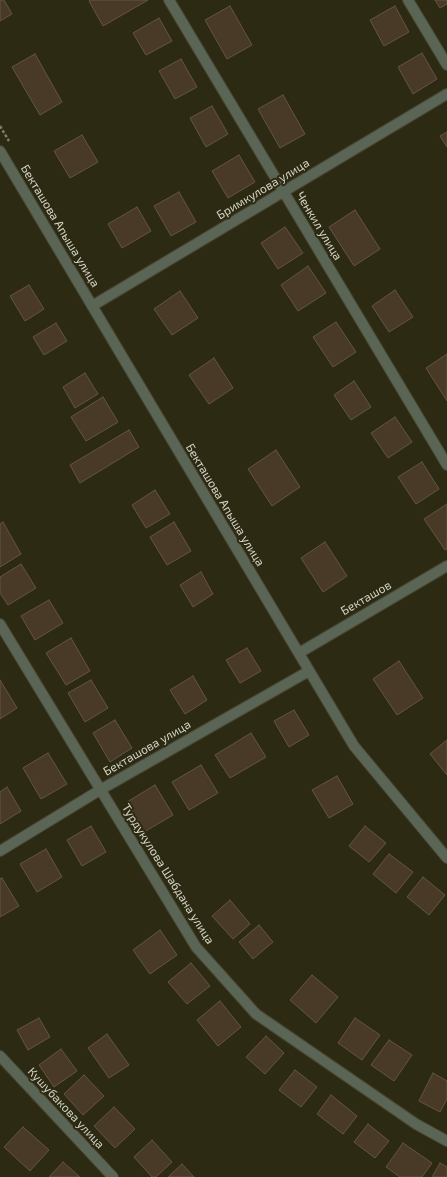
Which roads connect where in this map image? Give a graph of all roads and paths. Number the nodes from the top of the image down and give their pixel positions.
1 (169, 0) edge
2 (408, 0) edge
3 (447, 66) edge
4 (447, 94) edge
5 (0, 151) edge
6 (3, 164) edge
7 (284, 192) junction
8 (92, 306) junction
9 (447, 465) edge
10 (447, 566) edge
11 (0, 624) edge
12 (299, 653) junction
13 (309, 671) junction
14 (100, 790) junction
15 (0, 851) edge
16 (447, 858) edge
17 (0, 1056) edge
18 (447, 1141) edge
19 (113, 1177) edge

1 - 7 street, Ченкил улица
2 - 3 street
4 - 7 street, Бримкулова улица
5 - 6 street, Бекташова Апыша улица
6 - 8 street, Бекташова Апыша улица
7 - 8 street, Бримкулова улица
7 - 9 street, Ченкил улица
8 - 12 street, Бекташова Апыша улица
10 - 12 street, Бекташов
11 - 14 street, Турдукулова Шабдана улица
12 - 13 street, Бекташова Апыша улица
13 - 14 street, Бекташова улица
13 - 16 street, Бекташова Апыша улица
14 - 15 street, Бекташова улица
14 - 18 street, Турдукулова Шабдана улица
17 - 19 street, Кушубакова улица

